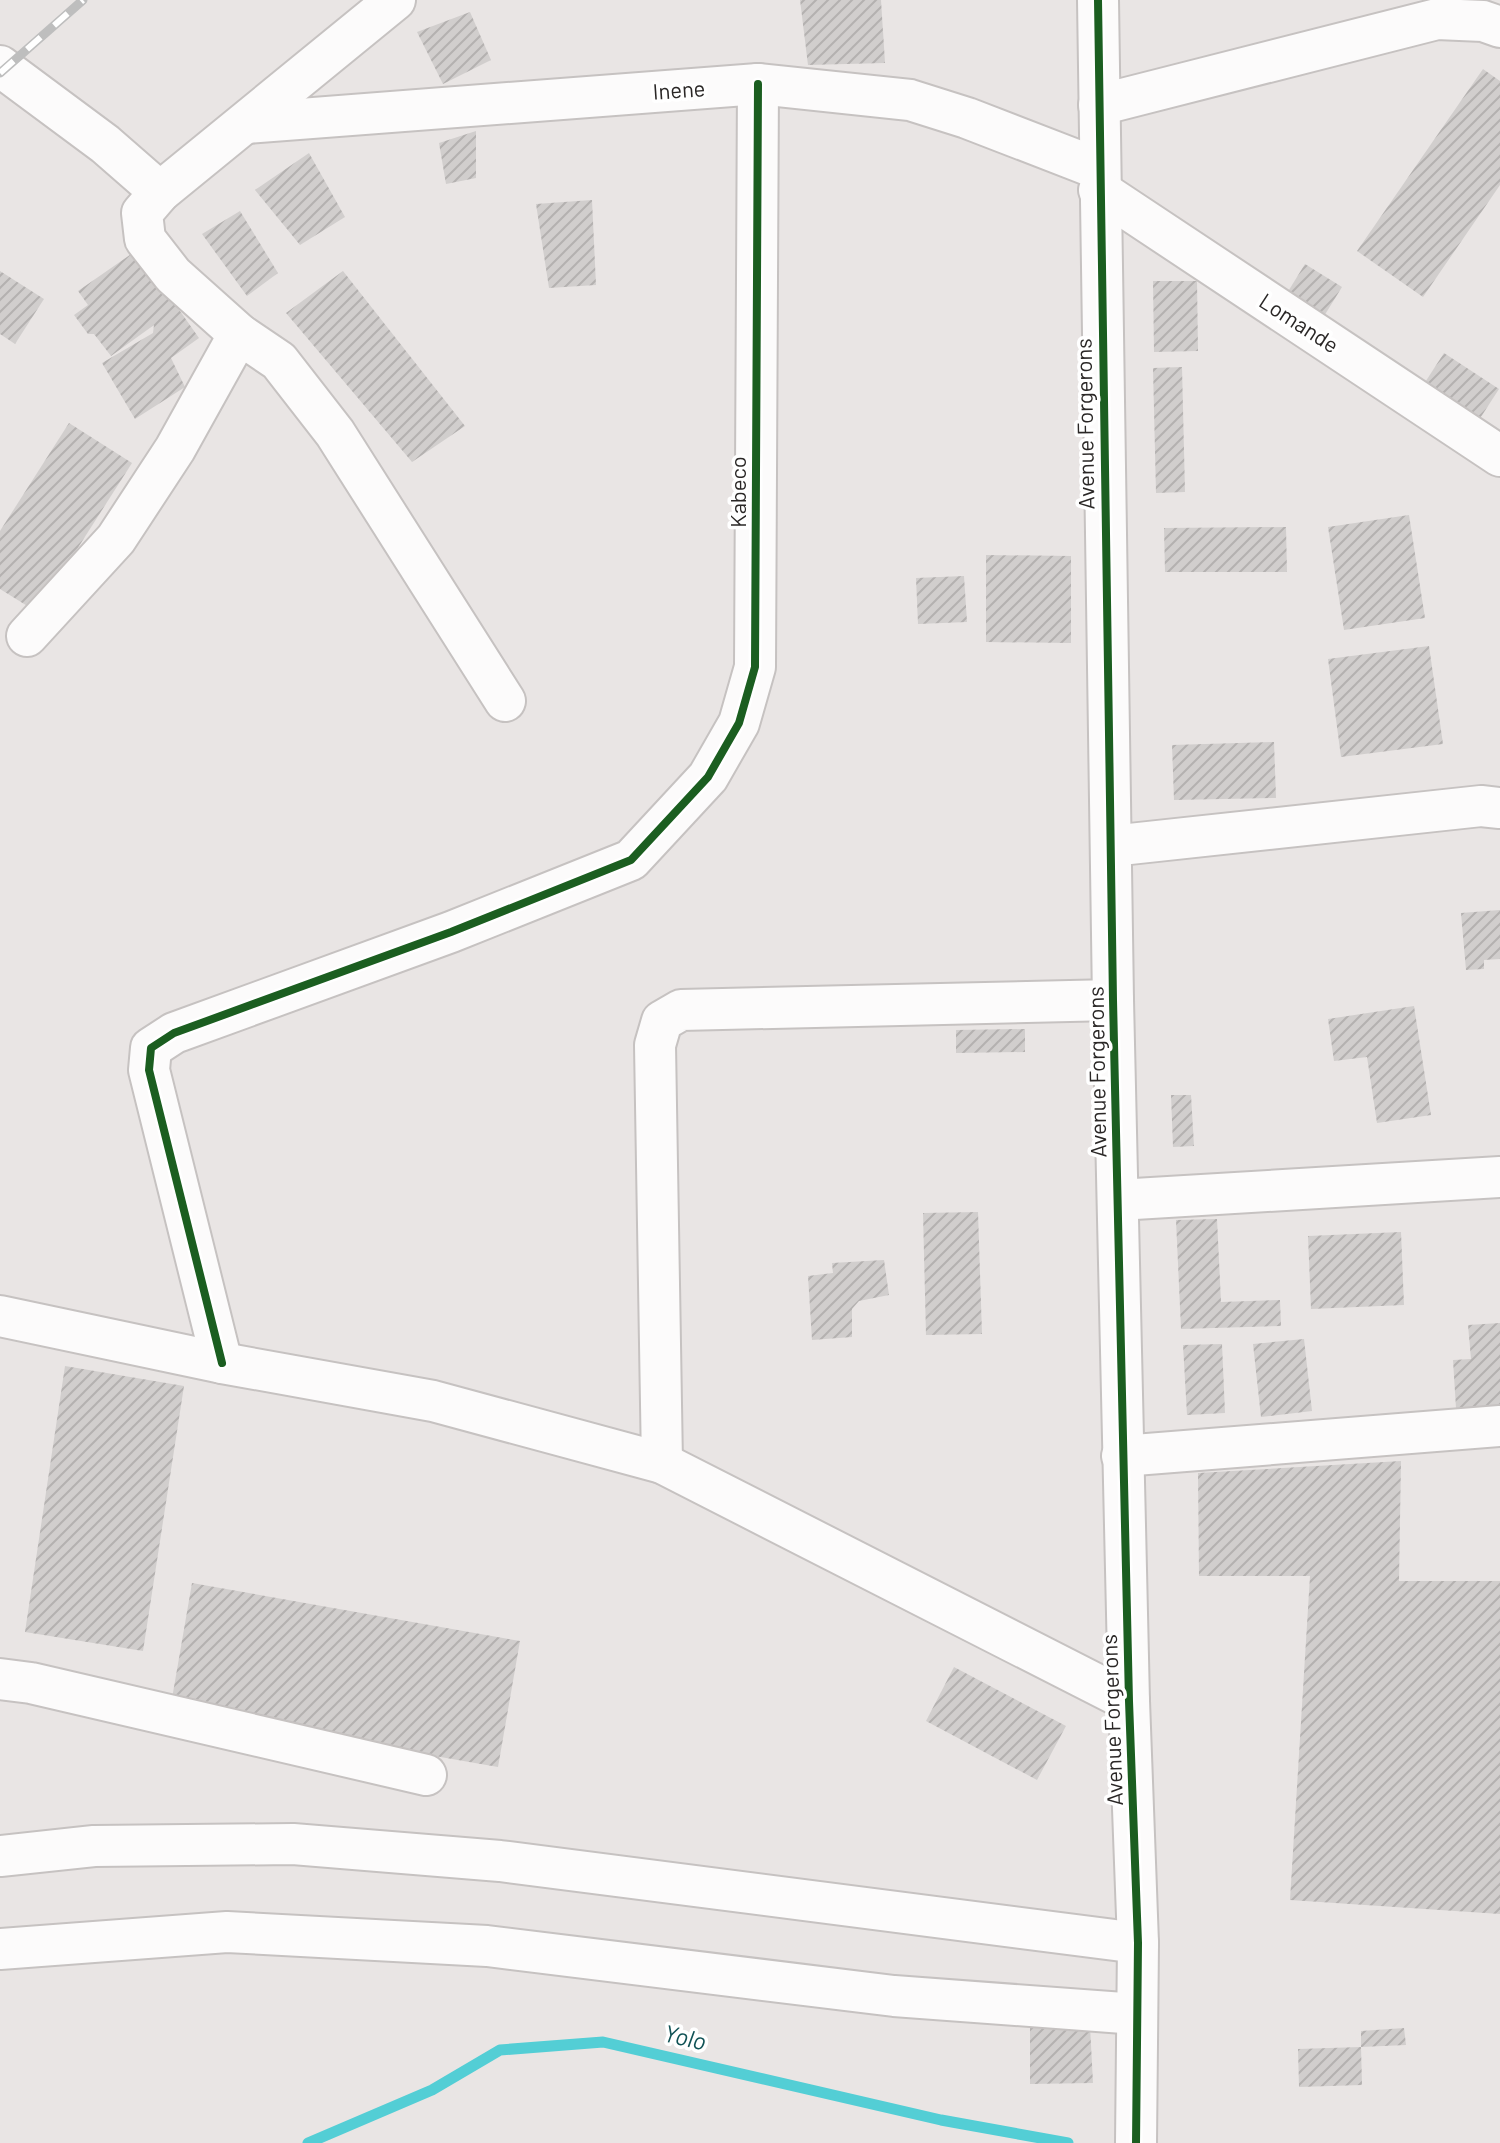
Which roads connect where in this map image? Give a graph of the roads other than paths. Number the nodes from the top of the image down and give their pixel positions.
1 (395, 0) edge
2 (1098, 0) edge
3 (1500, 27) edge
4 (0, 66) edge
5 (758, 84) junction
6 (1099, 105) junction
7 (247, 123) junction
8 (1099, 180) junction
9 (160, 192) junction
10 (239, 334) junction
11 (1500, 456) edge
12 (27, 636) dead end
13 (505, 701) dead end
14 (1500, 808) edge
15 (1111, 846) junction
16 (1113, 1000) junction
17 (1500, 1177) edge
18 (1118, 1200) junction
19 (0, 1316) edge
20 (222, 1363) junction
21 (1500, 1426) edge
22 (1122, 1456) junction
23 (662, 1463) junction
24 (0, 1679) edge
25 (1129, 1701) junction
26 (426, 1775) dead end
27 (0, 1856) edge
28 (1138, 1943) junction
29 (0, 1949) edge
30 (1137, 2014) junction
31 (1136, 2143) edge

1 - 7 street
2 - 6 street, Avenue Forgerons
3 - 6 street
4 - 9 street
5 - 7 street, Inene
5 - 8 street, Inene
5 - 20 street, Kabeco
6 - 8 street, Avenue Forgerons
7 - 9 street
8 - 11 street, Lomande
8 - 15 street, Avenue Forgerons
9 - 10 street
10 - 12 street
10 - 13 street
14 - 15 street
15 - 16 street, Avenue Forgerons
16 - 18 street, Avenue Forgerons
16 - 23 street
17 - 18 street
18 - 22 street, Avenue Forgerons
19 - 20 street
20 - 23 street
21 - 22 street
22 - 25 street, Avenue Forgerons
23 - 25 street
24 - 26 street
25 - 28 street, Avenue Forgerons
27 - 28 street
28 - 30 street, Avenue Forgerons
29 - 30 street
30 - 31 street, Avenue Forgerons

